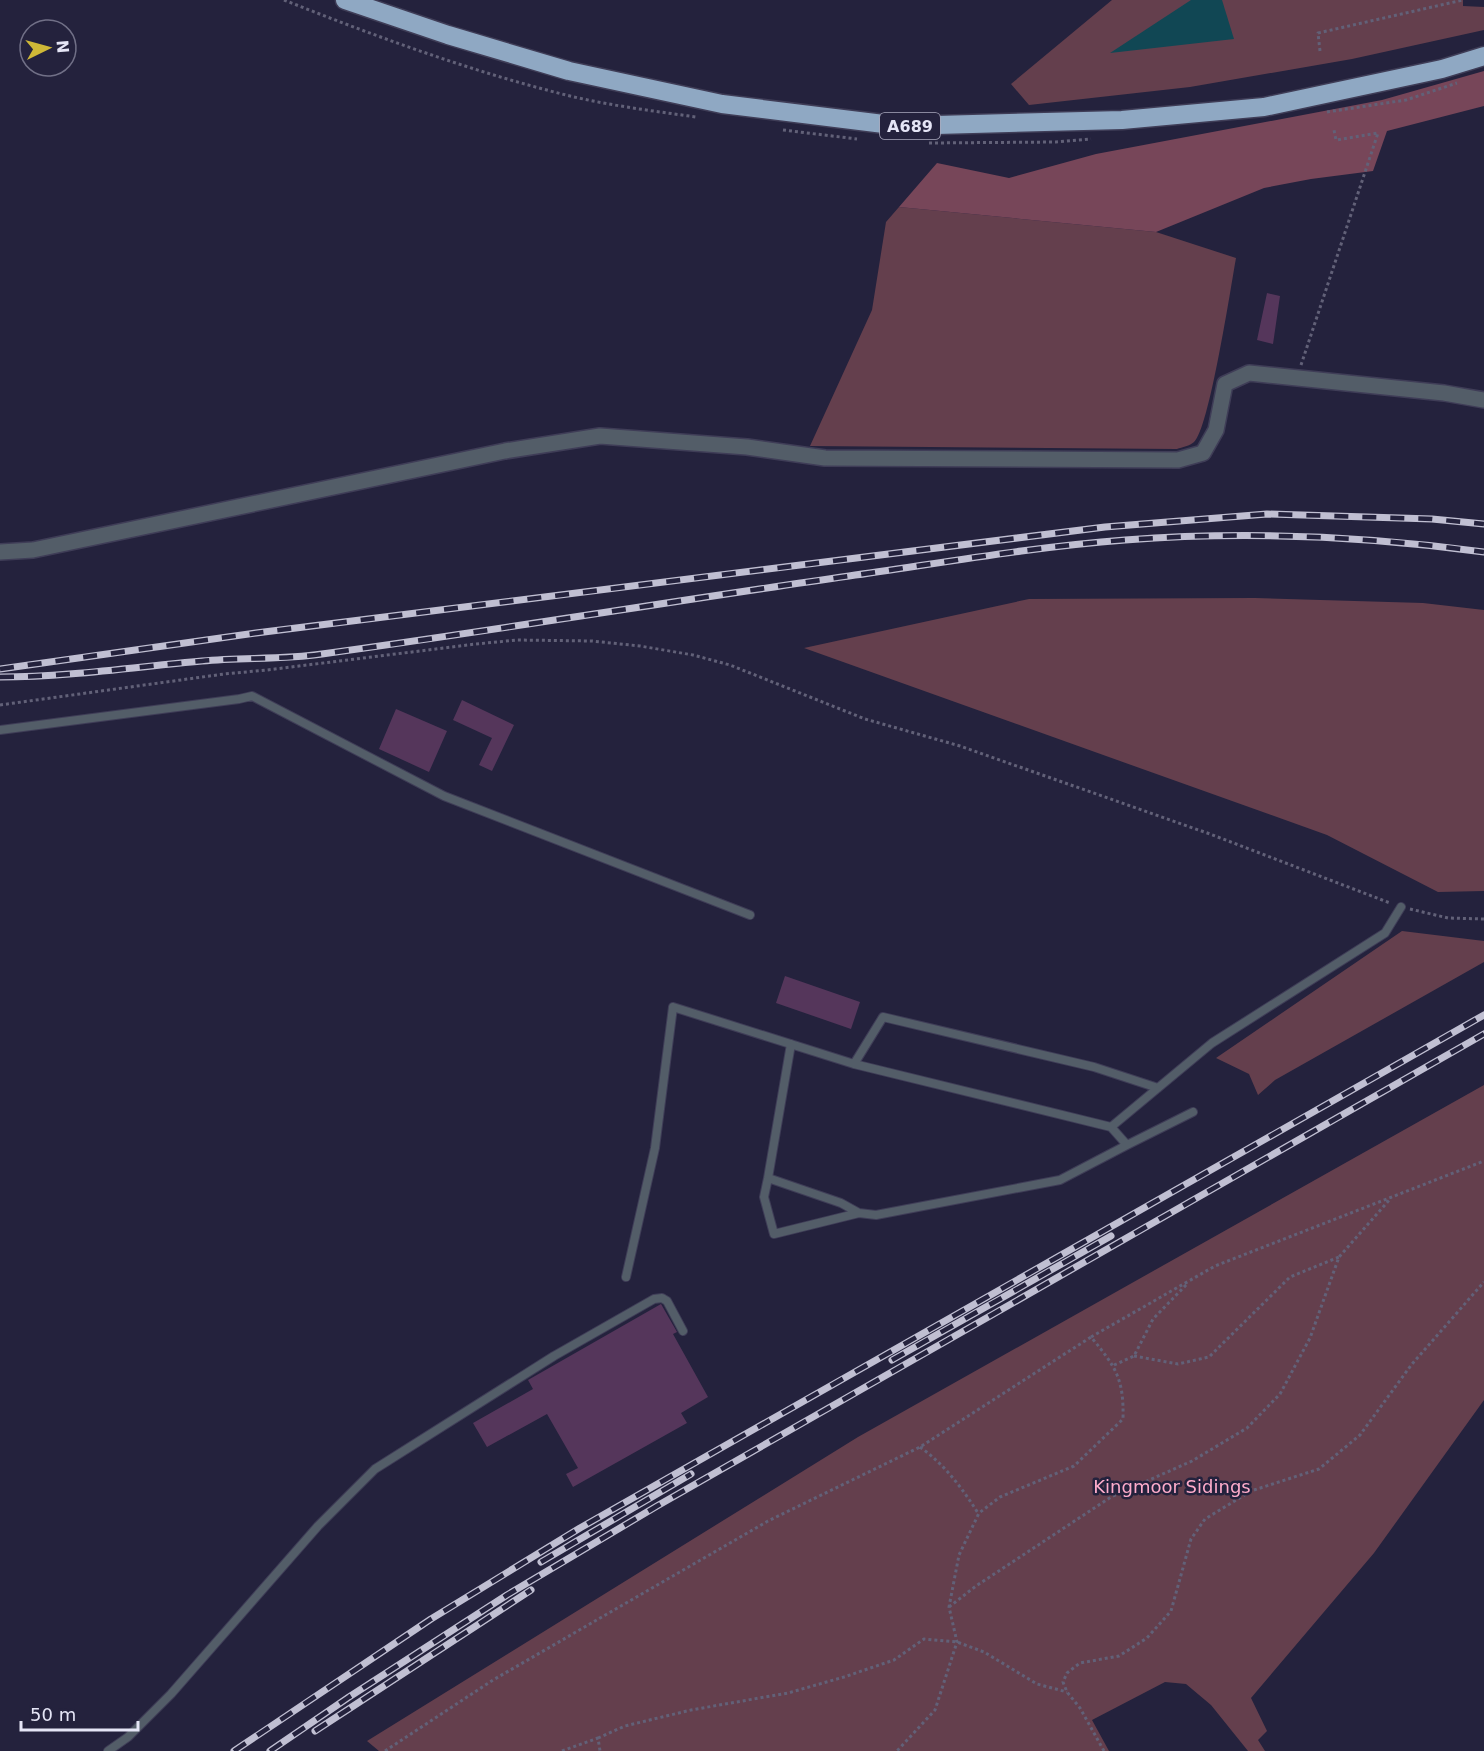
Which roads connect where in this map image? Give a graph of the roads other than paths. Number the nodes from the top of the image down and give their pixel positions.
1 (345, 0) edge
2 (1484, 56) edge
3 (1484, 400) edge
4 (0, 552) edge
5 (0, 730) edge
6 (1401, 907) road end
7 (750, 915) dead end
8 (791, 1044) junction
9 (854, 1064) junction
10 (1158, 1088) junction
11 (1193, 1112) dead end
12 (1111, 1128) junction
13 (1127, 1145) junction
14 (768, 1178) junction
15 (859, 1213) junction
16 (626, 1277) dead end
17 (683, 1331) dead end
18 (108, 1751) edge

1 - 2 highway, A689
3 - 4 street
5 - 7 lane
6 - 10 lane
8 - 9 lane
8 - 14 lane
8 - 16 lane
9 - 10 lane
9 - 12 lane
10 - 12 lane
11 - 13 lane
12 - 13 lane
13 - 15 lane
14 - 15 lane
14 - 15 lane
17 - 18 lane

